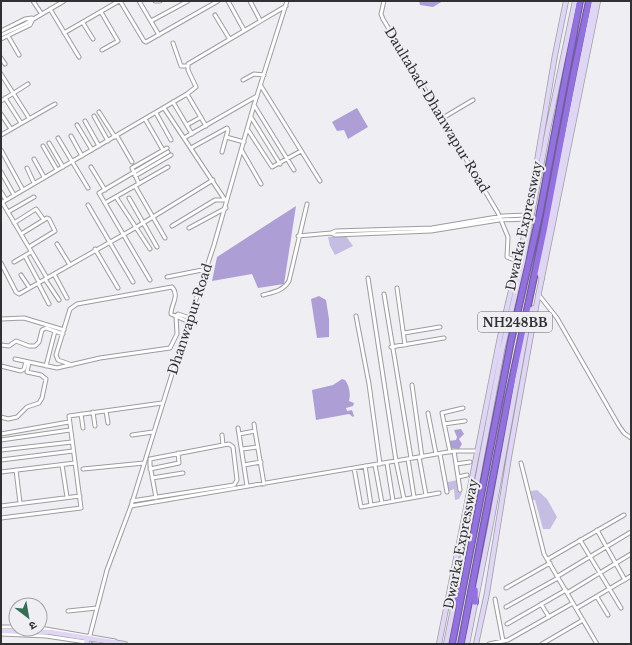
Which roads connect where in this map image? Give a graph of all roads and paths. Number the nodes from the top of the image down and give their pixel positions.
1 (33, 1) edge
2 (64, 1) edge
3 (119, 1) edge
4 (139, 1) edge
5 (155, 1) edge
6 (160, 1) edge
7 (188, 1) edge
8 (218, 1) edge
9 (228, 1) edge
10 (250, 1) edge
11 (287, 1) edge
12 (384, 1) edge
13 (566, 1) edge
14 (575, 1) edge
15 (580, 1) edge
16 (589, 1) edge
17 (594, 1) edge
18 (598, 1) edge
19 (286, 6) junction
20 (50, 8) junction
21 (102, 12) junction
22 (41, 13) junction
23 (215, 15) dead end
24 (34, 18) junction
25 (260, 20) junction
26 (151, 21) junction
27 (83, 23) junction
28 (2, 30) edge
29 (244, 30) junction
30 (64, 33) junction
31 (1, 35) edge
32 (159, 35) junction
33 (8, 36) junction
34 (229, 38) junction
35 (1, 39) edge
36 (93, 39) dead end
37 (173, 43) dead end
38 (102, 50) dead end
39 (19, 55) dead end
40 (79, 57) dead end
41 (1, 58) edge
42 (4, 64) dead end
43 (186, 66) junction
44 (1, 74) edge
45 (264, 75) junction
46 (243, 80) dead end
47 (28, 84) dead end
48 (261, 86) junction
49 (13, 93) junction
50 (187, 94) junction
51 (258, 95) junction
52 (5, 98) junction
53 (473, 100) dead end
54 (1, 101) edge
55 (173, 102) junction
56 (55, 104) dead end
57 (254, 105) junction
58 (164, 108) junction
59 (99, 112) dead end
60 (156, 113) junction
61 (1, 114) edge
62 (94, 116) dead end
63 (201, 117) junction
64 (251, 117) junction
65 (29, 118) junction
66 (145, 119) junction
67 (441, 119) junction
68 (85, 121) dead end
69 (21, 123) junction
70 (77, 125) dead end
71 (187, 125) junction
72 (206, 126) junction
73 (11, 129) junction
74 (1, 130) edge
75 (248, 130) junction
76 (192, 134) junction
77 (2, 135) edge
78 (71, 136) dead end
79 (116, 137) junction
80 (226, 137) junction
81 (58, 138) dead end
82 (184, 138) junction
83 (171, 140) dead end
84 (108, 141) junction
85 (244, 142) junction
86 (49, 143) dead end
87 (43, 146) dead end
88 (99, 146) junction
89 (167, 148) dead end
90 (191, 148) junction
91 (1, 150) edge
92 (92, 150) junction
93 (163, 150) junction
94 (242, 151) junction
95 (301, 151) junction
96 (222, 152) dead end
97 (82, 156) junction
98 (34, 159) dead end
99 (287, 160) junction
100 (73, 161) junction
101 (132, 162) dead end
102 (280, 164) junction
103 (63, 166) junction
104 (539, 166) junction
105 (91, 167) dead end
106 (168, 167) dead end
107 (27, 168) dead end
108 (57, 170) junction
109 (294, 170) dead end
110 (1, 172) edge
111 (133, 172) junction
112 (135, 176) junction
113 (44, 177) junction
114 (213, 180) junction
115 (320, 181) dead end
116 (34, 183) junction
117 (139, 184) junction
118 (262, 184) dead end
119 (135, 186) junction
120 (88, 188) dead end
121 (23, 190) junction
122 (105, 190) junction
123 (1, 192) edge
124 (14, 195) junction
125 (34, 197) dead end
126 (116, 197) junction
127 (129, 198) dead end
128 (6, 200) junction
129 (226, 200) junction
130 (2, 203) edge
131 (105, 203) junction
132 (307, 204) dead end
133 (88, 205) dead end
134 (226, 208) junction
135 (8, 212) junction
136 (153, 217) junction
137 (528, 217) junction
138 (500, 219) junction
139 (44, 220) junction
140 (14, 222) junction
141 (144, 222) junction
142 (172, 226) dead end
143 (135, 228) junction
144 (189, 228) dead end
145 (21, 234) junction
146 (123, 234) junction
147 (298, 236) junction
148 (165, 238) dead end
149 (110, 241) junction
150 (57, 244) dead end
151 (29, 247) junction
152 (157, 247) dead end
153 (95, 249) junction
154 (150, 249) dead end
155 (31, 252) junction
156 (25, 256) junction
157 (14, 262) dead end
158 (519, 262) junction
159 (1, 263) edge
160 (70, 265) junction
161 (5, 269) junction
162 (207, 269) junction
163 (1, 271) edge
164 (54, 274) junction
165 (21, 275) dead end
166 (166, 277) dead end
167 (46, 278) junction
168 (368, 278) dead end
169 (542, 279) junction
170 (150, 280) dead end
171 (133, 282) dead end
172 (38, 283) junction
173 (29, 287) junction
174 (118, 288) dead end
175 (397, 288) dead end
176 (384, 294) dead end
177 (538, 294) junction
178 (263, 295) dead end
179 (67, 298) dead end
180 (59, 300) dead end
181 (49, 304) dead end
182 (536, 306) junction
183 (176, 316) junction
184 (356, 316) dead end
185 (1, 319) edge
186 (189, 320) junction
187 (440, 327) dead end
188 (55, 329) junction
189 (63, 332) junction
190 (404, 333) junction
191 (444, 338) dead end
192 (1, 345) edge
193 (405, 345) junction
194 (391, 347) junction
195 (15, 359) dead end
196 (28, 362) junction
197 (72, 365) junction
198 (1, 366) edge
199 (46, 366) junction
200 (412, 385) dead end
201 (162, 403) junction
202 (463, 408) dead end
203 (106, 411) junction
204 (93, 412) junction
205 (81, 414) junction
206 (428, 414) dead end
207 (1, 417) edge
208 (465, 421) dead end
209 (69, 422) junction
210 (108, 423) dead end
211 (254, 424) dead end
212 (444, 424) junction
213 (95, 426) dead end
214 (83, 428) dead end
215 (238, 428) dead end
216 (70, 430) junction
217 (255, 431) junction
218 (153, 432) junction
219 (1, 434) edge
220 (239, 434) junction
221 (132, 435) dead end
222 (222, 435) dead end
223 (631, 438) edge
224 (1, 440) edge
225 (72, 442) junction
226 (223, 445) junction
227 (258, 447) junction
228 (242, 449) junction
229 (1, 450) edge
230 (73, 451) junction
231 (452, 451) junction
232 (478, 451) junction
233 (178, 453) junction
234 (438, 454) junction
235 (420, 457) junction
236 (409, 458) junction
237 (1, 460) edge
238 (396, 461) junction
239 (261, 462) junction
240 (470, 462) dead end
241 (75, 463) junction
242 (387, 463) junction
243 (521, 463) dead end
244 (144, 464) junction
245 (380, 464) junction
246 (456, 464) junction
247 (62, 465) junction
248 (244, 465) junction
249 (375, 465) junction
250 (365, 466) junction
251 (150, 467) junction
252 (354, 468) junction
253 (83, 469) dead end
254 (16, 470) junction
255 (1, 472) edge
256 (183, 472) dead end
257 (467, 475) dead end
258 (458, 477) junction
259 (152, 478) junction
260 (264, 484) junction
261 (247, 486) junction
262 (460, 490) dead end
263 (446, 492) dead end
264 (439, 494) dead end
265 (426, 495) junction
266 (80, 496) junction
267 (67, 497) junction
268 (414, 497) junction
269 (156, 498) junction
270 (404, 499) junction
271 (132, 501) junction
272 (393, 501) junction
273 (20, 503) junction
274 (382, 503) junction
275 (371, 505) junction
276 (1, 506) edge
277 (131, 506) junction
278 (624, 515) dead end
279 (1, 518) edge
280 (596, 530) junction
281 (631, 532) edge
282 (580, 540) junction
283 (472, 544) junction
284 (480, 547) junction
285 (606, 547) junction
286 (631, 554) edge
287 (591, 557) junction
288 (549, 561) junction
289 (616, 563) junction
290 (600, 573) junction
291 (631, 576) edge
292 (558, 577) junction
293 (625, 580) junction
294 (506, 588) dead end
295 (610, 589) junction
296 (566, 591) junction
297 (597, 598) junction
298 (495, 600) dead end
299 (475, 602) junction
300 (573, 603) junction
301 (541, 604) junction
302 (454, 606) junction
303 (506, 607) dead end
304 (97, 608) junction
305 (577, 608) junction
306 (621, 608) dead end
307 (68, 611) dead end
308 (608, 615) dead end
309 (549, 617) junction
310 (583, 620) junction
311 (507, 624) dead end
312 (48, 630) edge
313 (1, 631) edge
314 (1, 634) edge
315 (69, 639) junction
316 (88, 640) edge
317 (503, 642) junction
318 (117, 643) edge
319 (71, 644) edge
320 (93, 644) edge
321 (100, 644) edge
322 (125, 644) edge
323 (439, 644) edge
324 (446, 644) edge
325 (452, 644) edge
326 (461, 644) edge
327 (467, 644) edge
328 (476, 644) edge
329 (489, 644) edge
330 (542, 644) edge
331 (597, 644) edge

1 - 22 street
2 - 20 street
3 - 21 street
3 - 32 street
4 - 26 street
5 - 6 street
7 - 26 street
8 - 32 street
9 - 29 street
10 - 25 street
11 - 19 street, Dhanwapur Road
12 - 67 street, Daultabad-Dhanwapur Road
13 - 104 street
14 - 104 street
15 - 283 highway, Dwarka Expressway / NH248BB
16 - 284 highway, Dwarka Expressway / NH248BB
17 - 169 street
18 - 169 street
19 - 25 street
19 - 45 street, Dhanwapur Road
20 - 22 street
20 - 30 street
21 - 27 street
21 - 38 street
22 - 24 street
23 - 34 street
24 - 28 street
24 - 31 street
24 - 33 street
25 - 29 street
26 - 32 street
27 - 30 street
27 - 36 street
29 - 34 street
30 - 40 street
33 - 35 street
33 - 39 street
34 - 43 street
37 - 43 street
41 - 42 street
43 - 50 street
44 - 49 street
45 - 46 street
45 - 48 street, Dhanwapur Road
47 - 49 street
48 - 51 street, Dhanwapur Road
48 - 95 street
49 - 52 street
49 - 65 street
50 - 55 street
50 - 63 street
51 - 57 street, Dhanwapur Road
51 - 72 street
52 - 54 street
52 - 69 street
53 - 67 street
55 - 58 street
55 - 71 street
56 - 65 street
57 - 64 street, Dhanwapur Road
57 - 99 street
58 - 60 street
58 - 82 street
59 - 79 street
60 - 66 street
60 - 83 street
61 - 73 street
62 - 84 street
63 - 71 street
63 - 72 street
64 - 75 street, Dhanwapur Road
64 - 102 street
65 - 69 street
66 - 79 street
66 - 93 street
67 - 138 street, Daultabad-Dhanwapur Road
68 - 88 street
69 - 73 street
70 - 92 street
71 - 76 street
72 - 76 street
73 - 77 street
74 - 77 street
75 - 85 street, Dhanwapur Road
75 - 102 street
76 - 82 street
78 - 97 street
79 - 84 street
79 - 101 street
80 - 85 street
80 - 90 street
80 - 96 street
81 - 100 street
82 - 90 street
84 - 88 street
85 - 94 street, Dhanwapur Road
86 - 103 street
87 - 108 street
88 - 92 street
89 - 93 street
90 - 114 street
91 - 121 street
92 - 97 street
93 - 111 street
94 - 118 street
94 - 129 street, Dhanwapur Road
95 - 99 street
95 - 115 street
97 - 100 street
98 - 113 street
99 - 102 street
99 - 109 street
100 - 103 street
100 - 120 street
103 - 108 street
104 - 137 street
104 - 302 street
105 - 122 street
106 - 117 street
107 - 116 street
108 - 113 street
110 - 124 street
111 - 112 street
111 - 112 street
111 - 122 street
112 - 117 street
113 - 116 street
114 - 129 street
114 - 136 street
116 - 121 street
117 - 119 street
119 - 126 street
119 - 136 street
121 - 124 street
122 - 131 street
123 - 128 street
124 - 128 street
125 - 135 street
126 - 131 street
126 - 143 street
127 - 141 street
128 - 130 street
129 - 134 street, Dhanwapur Road
129 - 142 street
130 - 135 street
131 - 146 street
132 - 147 street
133 - 149 street
134 - 144 street
134 - 162 street, Dhanwapur Road
135 - 140 street
136 - 141 street
136 - 148 street
137 - 138 street
137 - 158 street
138 - 147 street
138 - 158 street, Daultabad-Dhanwapur Road
139 - 140 street
139 - 145 street
139 - 151 street
140 - 145 street
141 - 143 street
141 - 152 street
143 - 146 street
143 - 154 street
145 - 151 street
146 - 149 street
146 - 170 street
147 - 178 street
149 - 153 street
149 - 171 street
150 - 160 street
151 - 155 street
153 - 160 street
153 - 174 street
155 - 156 street
155 - 167 street
156 - 157 street
156 - 172 street
158 - 232 street
159 - 161 street
160 - 164 street
161 - 163 street
161 - 173 street
162 - 166 street
162 - 186 street, Dhanwapur Road
164 - 167 street
164 - 179 street
165 - 173 street
167 - 172 street
167 - 180 street
168 - 238 street
169 - 177 street
172 - 173 street
172 - 181 street
175 - 190 street
176 - 194 street
177 - 182 street
177 - 223 street
182 - 299 street
182 - 328 street
183 - 186 street
183 - 189 street
183 - 197 street
184 - 245 street
185 - 188 street
186 - 201 street, Dhanwapur Road
187 - 190 street
188 - 189 street
188 - 192 street
188 - 199 street
189 - 197 street
190 - 193 street
191 - 193 street
193 - 194 street
194 - 236 street
195 - 196 street
196 - 198 street
196 - 199 street
196 - 207 street
197 - 199 street
200 - 235 street
201 - 203 street
201 - 218 street, Dhanwapur Road
202 - 212 street
203 - 204 street
203 - 210 street
204 - 205 street
204 - 213 street
205 - 209 street
205 - 214 street
206 - 234 street
208 - 212 street
209 - 216 street
209 - 219 street
211 - 217 street
212 - 231 street
215 - 220 street
216 - 224 street
216 - 225 street
217 - 220 street
217 - 227 street
218 - 221 street
218 - 244 street, Dhanwapur Road
220 - 228 street
222 - 226 street
225 - 229 street
225 - 230 street
226 - 233 street
226 - 269 street
227 - 228 street
227 - 239 street
228 - 248 street
230 - 237 street
230 - 241 street
231 - 232 street
231 - 234 street
231 - 246 street
232 - 323 street
233 - 251 street
233 - 251 street
234 - 235 street
234 - 263 street
235 - 236 street
235 - 265 street
236 - 238 street
236 - 268 street
238 - 242 street
238 - 270 street
239 - 248 street
239 - 260 street
240 - 246 street
241 - 247 street
241 - 266 street
242 - 245 street
242 - 272 street
243 - 288 street
244 - 251 street
244 - 253 street
244 - 271 street, Dhanwapur Road
245 - 249 street
246 - 258 street
247 - 254 street
247 - 267 street
248 - 261 street
249 - 250 street
249 - 274 street
250 - 252 street
250 - 275 street
251 - 259 street
252 - 260 street
252 - 275 street
254 - 255 street
254 - 273 street
256 - 259 street
257 - 258 street
258 - 262 street
259 - 269 street
260 - 261 street
261 - 277 street
264 - 265 street
265 - 268 street
266 - 267 street
266 - 279 street
267 - 273 street
268 - 270 street
269 - 271 street
270 - 272 street
271 - 277 street, Dhanwapur Road
272 - 274 street
273 - 276 street
274 - 275 street
277 - 304 street, Dhanwapur Road
278 - 280 street
280 - 282 street
280 - 285 street
281 - 285 street
282 - 287 street
282 - 288 street
283 - 302 highway
283 - 325 highway, Dwarka Expressway / NH248BB
284 - 299 highway
284 - 326 highway, Dwarka Expressway / NH248BB
285 - 287 street
285 - 289 street
286 - 289 street
287 - 290 street
287 - 292 street
288 - 292 street
288 - 294 street
289 - 290 street
289 - 293 street
290 - 295 street
290 - 296 street
291 - 293 street
292 - 296 street
292 - 303 street
293 - 295 street
295 - 297 street
295 - 306 street
296 - 300 street
296 - 301 street
297 - 305 street
297 - 308 street
298 - 317 street
299 - 327 street
300 - 305 street
300 - 309 street
301 - 309 street
301 - 311 street
302 - 324 street
304 - 307 street
304 - 316 street, Dhanwapur Road
305 - 310 street
309 - 317 street
310 - 330 street
310 - 331 street
312 - 316 street
313 - 316 street
314 - 315 street
315 - 316 street
315 - 319 street
316 - 318 street
317 - 329 street
318 - 322 street
320 - 321 street

